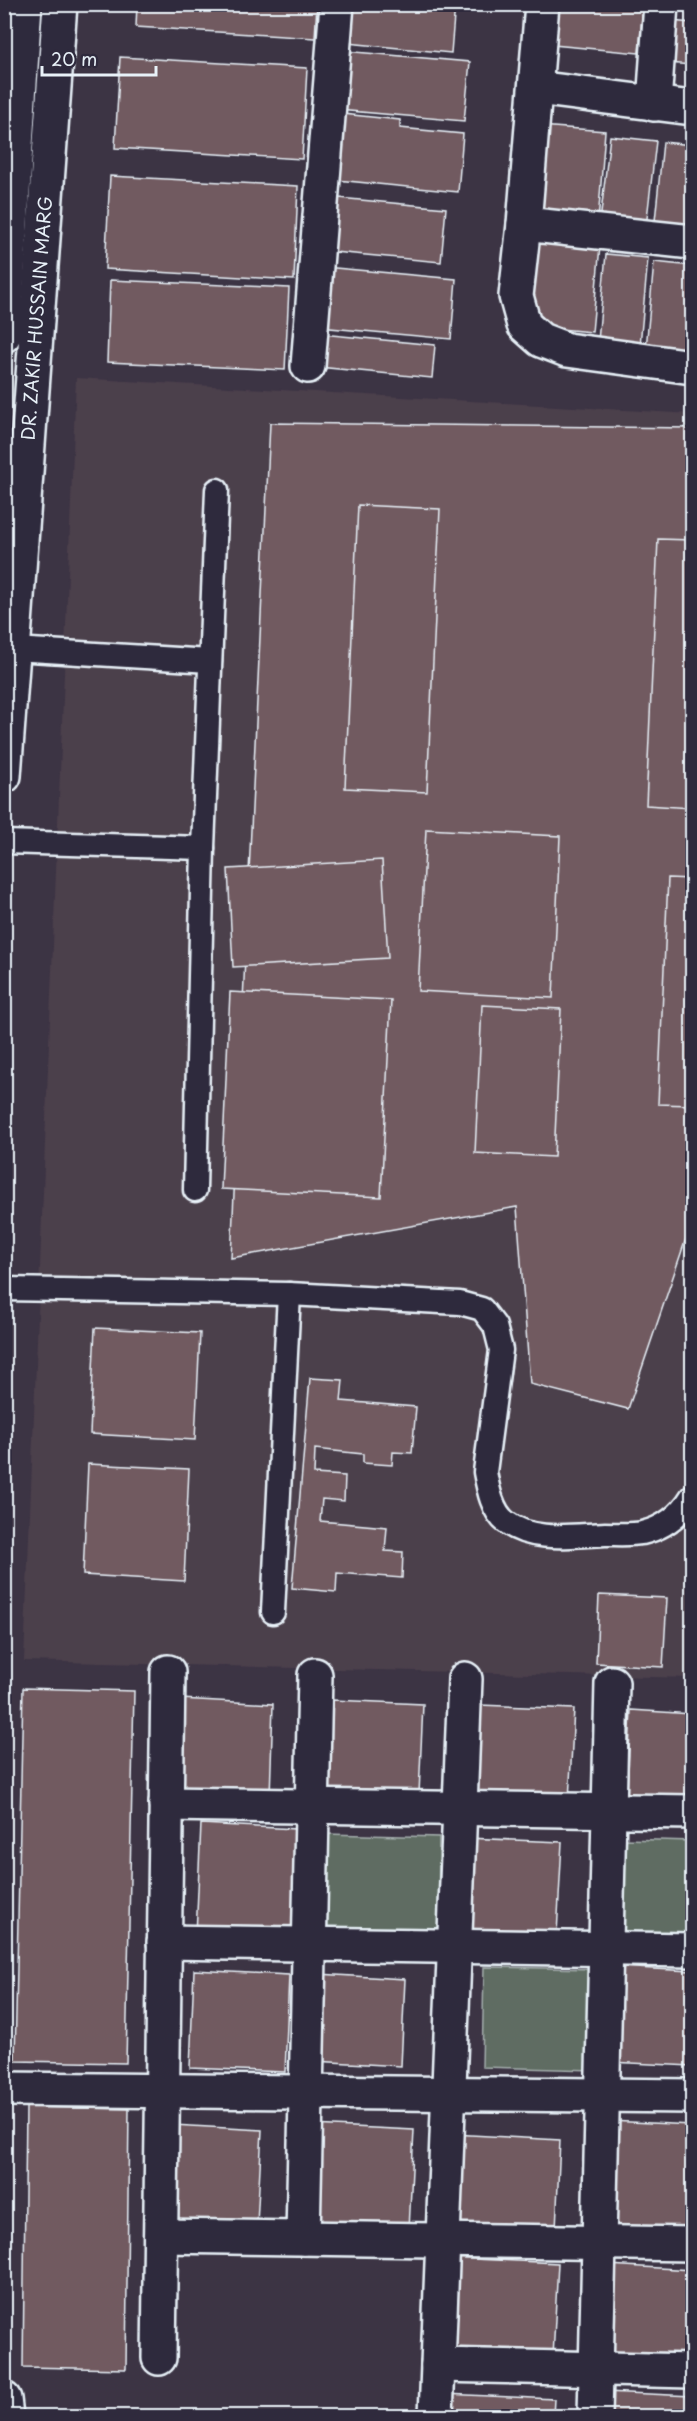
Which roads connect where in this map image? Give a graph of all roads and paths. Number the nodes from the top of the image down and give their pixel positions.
1 (25, 4) edge
2 (60, 4) edge
3 (337, 4) edge
4 (542, 4) edge
5 (661, 4) edge
6 (536, 88) junction
7 (654, 104) junction
8 (693, 108) edge
9 (524, 225) junction
10 (693, 242) edge
11 (4, 335) edge
12 (308, 366) dead end
13 (693, 367) edge
14 (217, 490) dead end
15 (14, 648) junction
16 (210, 661) junction
17 (4, 776) edge
18 (4, 842) edge
19 (203, 848) junction
20 (195, 1190) dead end
21 (4, 1288) edge
22 (289, 1294) junction
23 (693, 1496) edge
24 (273, 1612) dead end
25 (168, 1672) dead end
26 (315, 1675) dead end
27 (465, 1679) dead end
28 (612, 1683) dead end
29 (166, 1804) junction
30 (312, 1806) junction
31 (460, 1809) junction
32 (609, 1811) junction
33 (693, 1812) edge
34 (164, 1942) junction
35 (309, 1944) junction
36 (454, 1946) junction
37 (606, 1949) junction
38 (693, 1950) edge
39 (4, 2089) edge
40 (162, 2090) junction
41 (306, 2092) junction
42 (449, 2094) junction
43 (603, 2095) junction
44 (693, 2096) edge
45 (161, 2236) junction
46 (303, 2238) junction
47 (442, 2240) junction
48 (599, 2243) junction
49 (693, 2244) edge
50 (159, 2358) dead end
51 (438, 2365) junction
52 (597, 2368) junction
53 (693, 2371) edge
54 (4, 2399) edge
55 (6, 2416) edge
56 (436, 2416) edge
57 (596, 2416) edge

1 - 11 street, DR. ZAKIR HUSSAIN MARG
2 - 15 street, DR. ZAKIR HUSSAIN MARG
3 - 12 street
4 - 6 street
5 - 7 street
6 - 7 street
6 - 9 street
7 - 8 street
9 - 10 street
9 - 13 street
14 - 16 lane
15 - 16 lane
15 - 17 street, DR. ZAKIR HUSSAIN MARG
16 - 19 lane
18 - 19 lane
19 - 20 lane
21 - 22 lane
22 - 23 lane
22 - 24 lane
25 - 29 street
26 - 30 street
27 - 31 street
28 - 32 street
29 - 30 street
29 - 34 street
30 - 31 street
30 - 35 street
31 - 32 street
31 - 36 street
32 - 33 street
32 - 37 street
34 - 35 street
34 - 40 street
35 - 36 street
35 - 41 street
36 - 37 street
36 - 42 street
37 - 38 street
37 - 43 street
39 - 40 street
40 - 41 street
40 - 45 street
41 - 42 street
41 - 46 street
42 - 43 street
42 - 47 street
43 - 44 street
43 - 48 street
45 - 46 street
45 - 50 street
46 - 47 street
47 - 48 street
47 - 51 street
48 - 49 street
48 - 52 street
51 - 52 street
51 - 56 street
52 - 53 street
52 - 57 street
54 - 55 street

